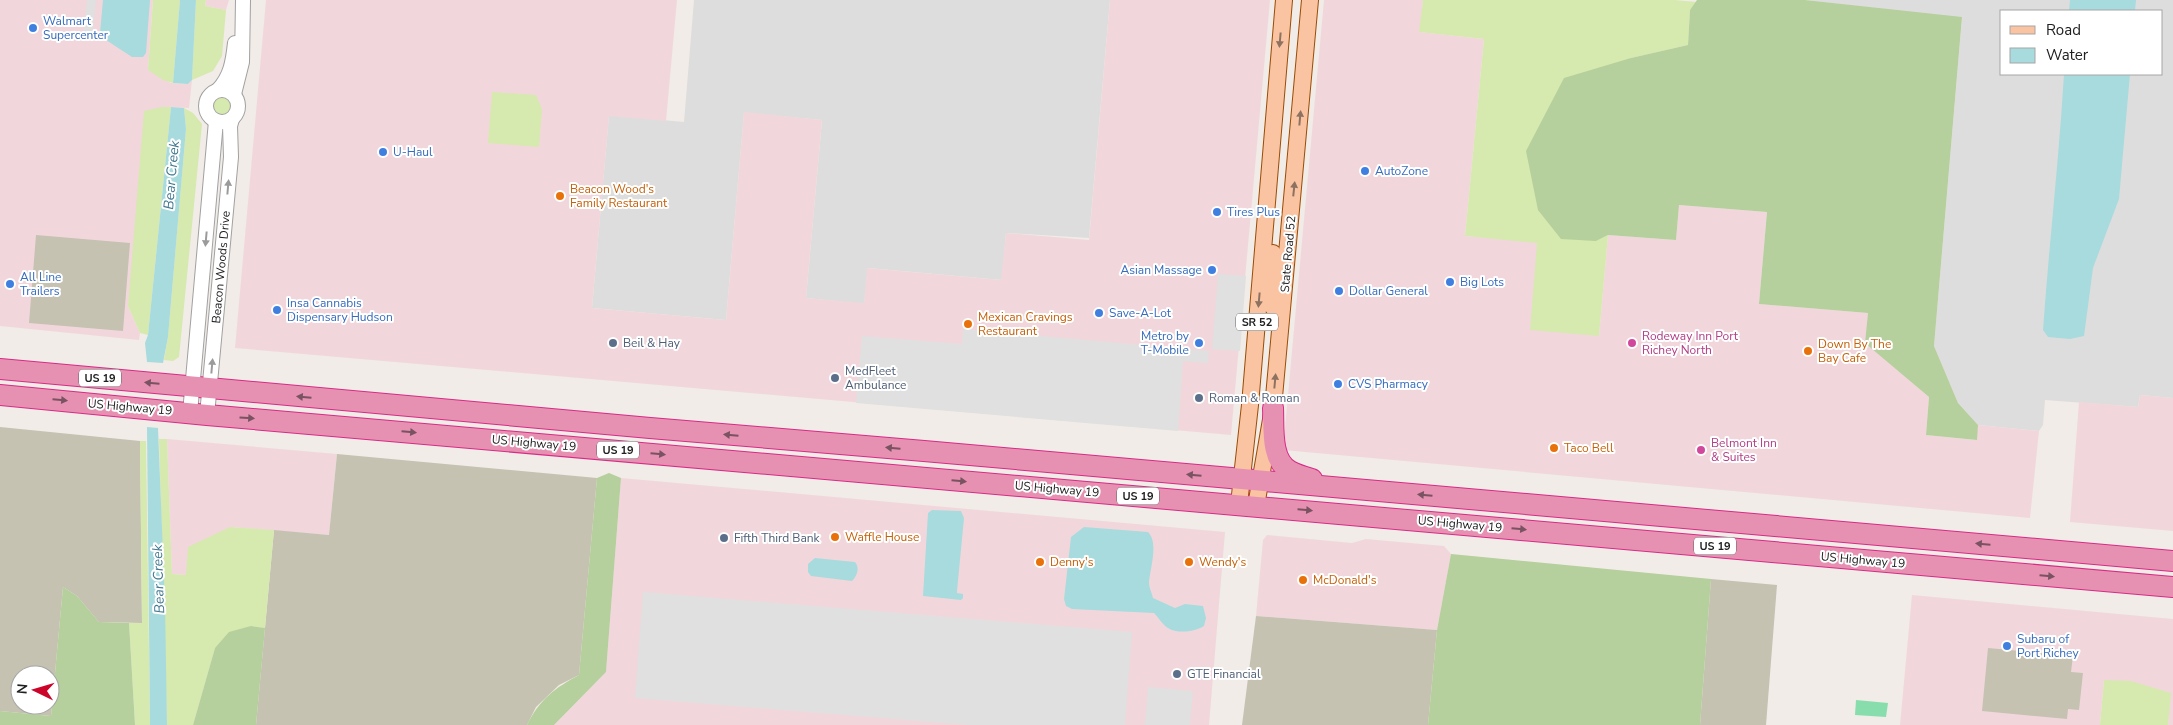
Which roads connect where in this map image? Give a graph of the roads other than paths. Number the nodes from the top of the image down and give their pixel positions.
1 (242, 0) edge
2 (1284, 0) edge
3 (1310, 0) edge
4 (218, 90) junction
5 (234, 94) junction
6 (232, 119) junction
7 (216, 121) junction
8 (1267, 202) junction
9 (1282, 317) junction
10 (0, 369) edge
11 (201, 388) junction
12 (0, 395) edge
13 (1273, 408) junction
14 (198, 414) junction
15 (650, 428) junction
16 (433, 434) junction
17 (924, 451) junction
18 (1020, 459) junction
19 (764, 464) junction
20 (912, 477) junction
21 (1252, 480) junction
22 (1333, 487) junction
23 (1248, 505) junction
24 (1715, 520) junction
25 (1550, 532) junction
26 (1880, 535) junction
27 (1726, 547) junction
28 (2049, 550) junction
29 (2173, 561) edge
30 (1880, 562) junction
31 (2173, 571) edge
32 (2085, 580) junction
33 (2173, 587) edge

1 - 4 street, Beacon Woods Drive
1 - 5 street, Beacon Woods Drive
2 -> 8 main road, State Road 52 / SR 52
9 -> 3 main road, State Road 52 / SR 52
4 - 5 street
4 - 7 street, Beacon Woods Drive
5 - 6 street, Beacon Woods Drive
6 - 7 street
11 -> 6 street, Beacon Woods Drive
7 -> 11 street, Beacon Woods Drive
8 - 9 main road
8 -> 21 main road, State Road 52 / SR 52
13 -> 9 main road, State Road 52 / SR 52
11 -> 10 highway, US Highway 19 / US 19
11 - 14 street, Beacon Woods Drive
15 -> 11 highway, US Highway 19 / US 19
12 -> 14 highway, US Highway 19 / US 19
13 - 21 main road, State Road 52 / SR 52
13 - 22 highway
14 -> 16 highway, US Highway 19 / US 19
15 - 16 highway
17 -> 15 highway, US Highway 19 / US 19
16 -> 19 highway, US Highway 19 / US 19
17 - 18 highway, US Highway 19 / US 19
17 - 19 highway
18 - 20 highway
21 -> 18 highway, US Highway 19 / US 19
19 - 20 highway, US Highway 19 / US 19
20 -> 23 highway, US Highway 19 / US 19
21 - 22 highway, US Highway 19 / US 19
21 - 23 main road, State Road 52 / SR 52
24 -> 22 highway, US Highway 19 / US 19
23 -> 25 highway, US Highway 19 / US 19
24 - 25 highway
24 - 26 highway, US Highway 19 / US 19
25 - 27 highway, US Highway 19 / US 19
26 - 27 highway
28 -> 26 highway, US Highway 19 / US 19
27 - 30 highway, US Highway 19 / US 19
28 - 29 highway, US Highway 19 / US 19
28 - 30 highway
30 -> 32 highway, US Highway 19 / US 19
31 - 32 highway
32 - 33 highway, US Highway 19 / US 19

